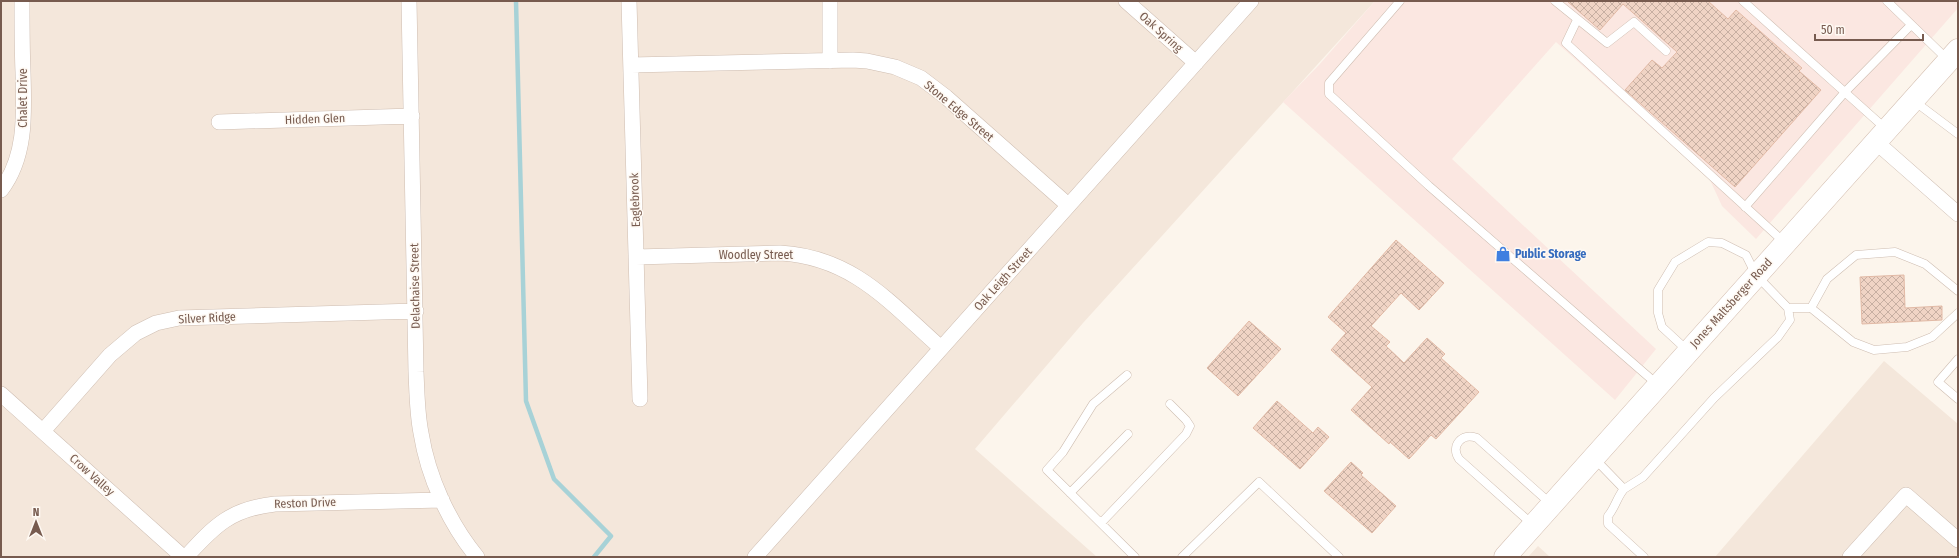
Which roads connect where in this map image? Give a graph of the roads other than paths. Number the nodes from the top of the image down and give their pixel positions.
1 (22, 1) edge
2 (409, 1) edge
3 (629, 1) edge
4 (830, 1) edge
5 (1126, 1) edge
6 (1251, 1) edge
7 (1400, 1) edge
8 (1555, 1) edge
9 (1743, 1) edge
10 (1887, 1) edge
11 (1577, 20) junction
12 (1911, 24) junction
13 (1666, 51) dead end
14 (1953, 56) edge
15 (830, 61) junction
16 (1196, 63) junction
17 (630, 65) junction
18 (1845, 92) junction
19 (1913, 100) junction
20 (412, 116) junction
21 (218, 122) dead end
22 (1957, 130) edge
23 (1881, 136) junction
24 (1, 190) edge
25 (1068, 205) junction
26 (1745, 207) junction
27 (1958, 214) edge
28 (1785, 243) junction
29 (636, 257) junction
30 (1756, 275) junction
31 (1958, 291) edge
32 (1788, 308) junction
33 (1811, 308) junction
34 (416, 311) junction
35 (1958, 313) edge
36 (942, 348) junction
37 (1688, 351) junction
38 (1958, 359) edge
39 (1127, 375) dead end
40 (1658, 385) junction
41 (1, 394) edge
42 (640, 399) dead end
43 (1958, 399) edge
44 (1170, 404) dead end
45 (43, 431) junction
46 (1128, 434) dead end
47 (1594, 457) junction
48 (1624, 489) junction
49 (1070, 493) junction
50 (442, 500) junction
51 (1551, 505) junction
52 (1101, 523) junction
53 (1533, 525) junction
54 (1958, 540) edge
55 (185, 557) edge
56 (477, 557) edge
57 (755, 557) edge
58 (1135, 557) edge
59 (1182, 557) edge
60 (1339, 557) edge
61 (1505, 557) edge
62 (1644, 557) edge
63 (1850, 557) edge

1 - 24 street, Chalet Drive
2 - 20 street, Delachaise Street
3 - 17 street, Eaglebrook
4 - 15 street
5 - 16 street, Oak Spring
6 - 16 street, Oak Leigh Street
7 - 40 lane
8 - 11 lane
9 - 18 lane
10 - 12 lane
11 - 13 lane
11 - 26 lane
12 - 14 lane
12 - 18 lane
14 - 19 main road, Jones Maltsberger Road
15 - 17 street, Stone Edge Street
15 - 25 street, Stone Edge Street
16 - 25 street, Oak Leigh Street
17 - 29 street, Eaglebrook
18 - 23 lane
18 - 26 lane
19 - 22 lane
19 - 23 main road, Jones Maltsberger Road
20 - 21 street, Hidden Glen
20 - 34 street, Delachaise Street
23 - 27 street
23 - 28 main road, Jones Maltsberger Road
25 - 36 street, Oak Leigh Street
26 - 28 lane
28 - 30 main road, Jones Maltsberger Road
29 - 36 street, Woodley Street
29 - 42 street, Eaglebrook
30 - 32 lane
30 - 37 main road, Jones Maltsberger Road
30 - 37 lane
31 - 33 lane
32 - 33 lane
32 - 48 lane
33 - 35 lane
34 - 45 street, Silver Ridge
34 - 50 street, Delachaise Street
36 - 57 street, Oak Leigh Street
37 - 40 main road, Jones Maltsberger Road
38 - 43 lane
39 - 49 lane
40 - 47 main road, Jones Maltsberger Road
41 - 45 street, Crow Valley
44 - 52 lane
45 - 55 street, Crow Valley
46 - 49 lane
47 - 48 lane
47 - 51 main road, Jones Maltsberger Road
48 - 62 lane
49 - 52 lane
50 - 55 street, Reston Drive
50 - 56 street, Delachaise Street
51 - 53 main road, Jones Maltsberger Road
51 - 53 lane
52 - 58 lane
53 - 61 main road, Jones Maltsberger Road
54 - 63 street
59 - 60 lane

